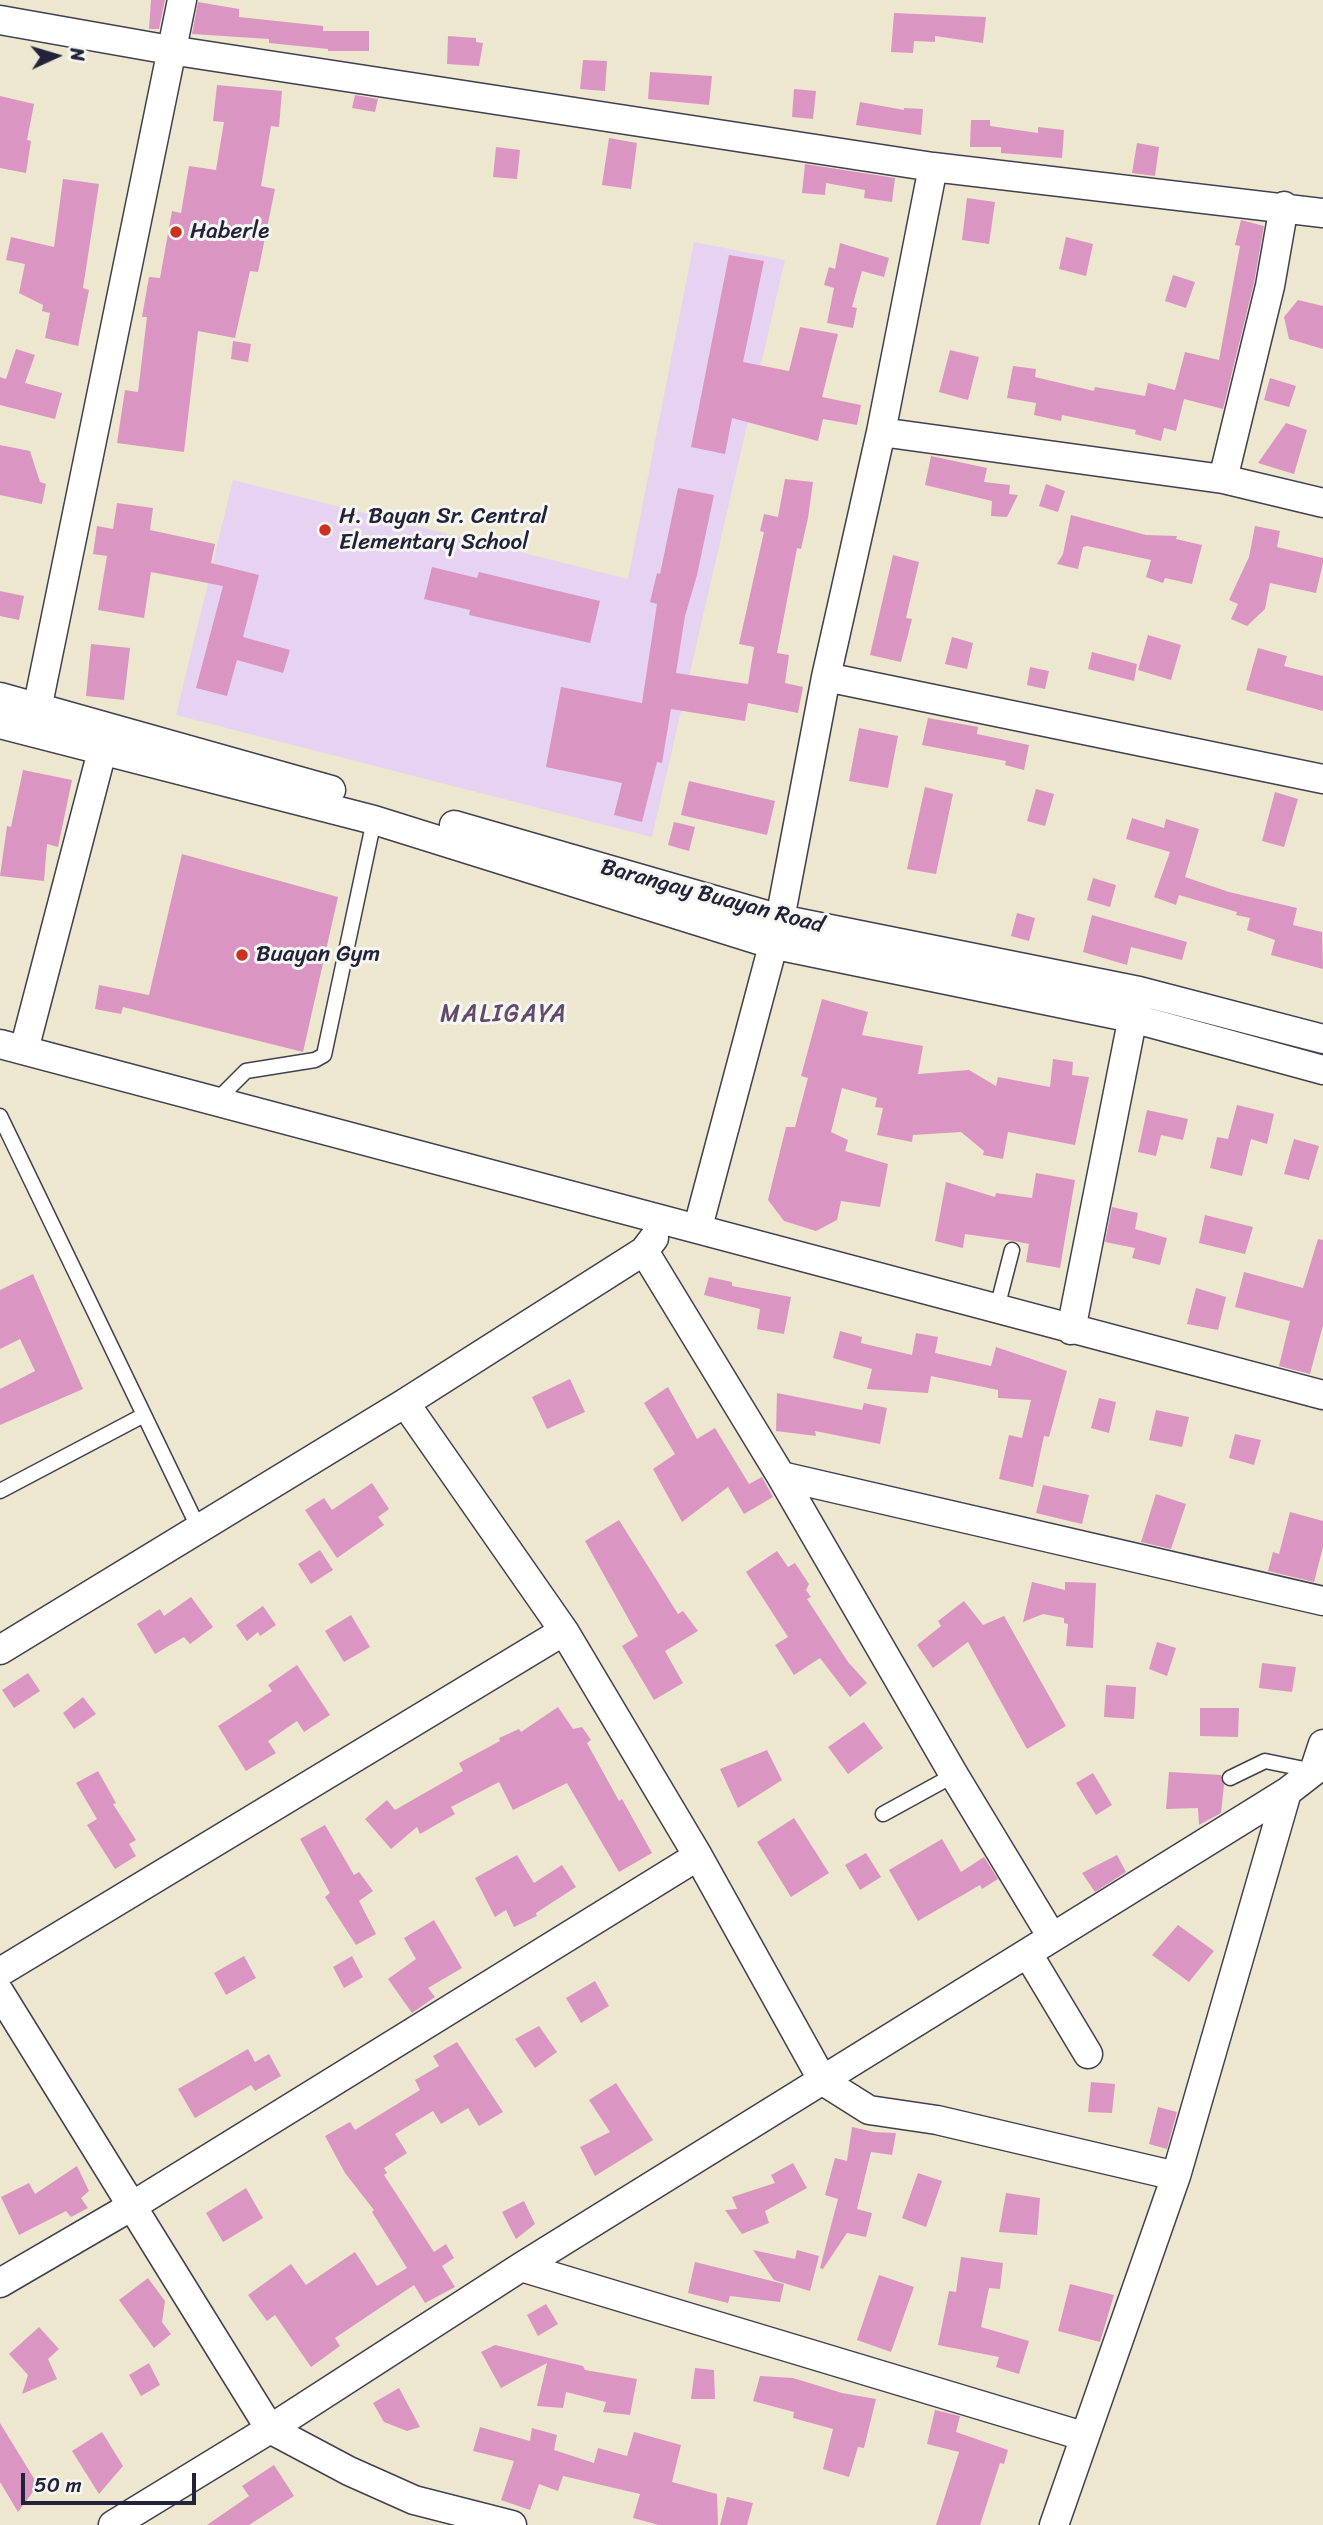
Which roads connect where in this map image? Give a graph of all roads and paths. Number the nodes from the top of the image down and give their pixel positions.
1 (181, 0) edge
2 (0, 20) edge
3 (170, 50) junction
4 (933, 167) junction
5 (1284, 206) junction
6 (1323, 213) edge
7 (881, 432) junction
8 (1223, 479) junction
9 (1323, 503) edge
10 (826, 677) junction
11 (0, 697) edge
12 (35, 720) junction
13 (0, 724) edge
14 (106, 739) junction
15 (1323, 779) edge
16 (374, 820) junction
17 (776, 931) junction
18 (923, 962) junction
19 (1139, 991) junction
20 (1132, 1018) junction
21 (1323, 1039) edge
22 (12, 1047) edge
23 (1323, 1070) edge
24 (215, 1102) junction
25 (0, 1116) edge
26 (666, 1222) junction
27 (698, 1227) junction
28 (1012, 1250) dead end
29 (644, 1251) junction
30 (997, 1308) junction
31 (1071, 1331) junction
32 (1323, 1395) edge
33 (405, 1403) junction
34 (144, 1415) junction
35 (781, 1476) junction
36 (0, 1491) edge
37 (199, 1529) junction
38 (1323, 1601) edge
39 (564, 1631) junction
40 (0, 1650) edge
41 (1323, 1744) edge
42 (1314, 1771) junction
43 (954, 1775) junction
44 (1230, 1778) dead end
45 (1287, 1792) junction
46 (883, 1814) dead end
47 (698, 1856) junction
48 (1052, 1937) junction
49 (1028, 1954) junction
50 (0, 1972) edge
51 (0, 1993) edge
52 (1088, 2054) dead end
53 (823, 2081) junction
54 (1175, 2176) junction
55 (132, 2206) junction
56 (521, 2267) junction
57 (0, 2283) edge
58 (270, 2429) junction
59 (1083, 2436) junction
60 (113, 2525) edge
61 (512, 2525) edge
62 (1054, 2525) edge

1 - 3 street
2 - 3 street
3 - 4 street
3 - 12 street
4 - 5 street
4 - 7 street
5 - 6 street
5 - 8 street
7 - 8 street
7 - 10 street
8 - 9 street
10 - 15 street
10 - 17 street
11 - 12 street
12 - 13 street
12 - 14 street
14 - 16 street
14 - 17 street, Barangay Buayan Road
14 - 22 street
16 - 17 street
16 - 24 lane
17 - 18 street, Barangay Buayan Road
17 - 27 street
18 - 19 street, Barangay Buayan Road
18 - 20 street
19 - 20 street
19 - 21 street, Barangay Buayan Road
20 - 23 street
20 - 31 street
22 - 24 street
24 - 26 street
25 - 34 lane
26 - 27 street
26 - 29 street
27 - 30 street
28 - 30 lane
29 - 33 street
29 - 35 street
30 - 31 street
31 - 32 street
33 - 37 street
33 - 39 street
34 - 36 lane
34 - 37 lane
35 - 38 street
35 - 43 street
37 - 40 street
39 - 47 street
39 - 50 street
41 - 42 street
42 - 44 lane
42 - 45 street
43 - 46 lane
43 - 48 street
45 - 48 street
45 - 54 street
47 - 53 street
47 - 55 street
48 - 49 street
49 - 52 street
49 - 53 street
51 - 55 street
53 - 54 street
53 - 56 street
54 - 59 street
55 - 57 street
55 - 58 street
56 - 58 street
56 - 59 street
58 - 60 street
58 - 61 street
59 - 62 street

